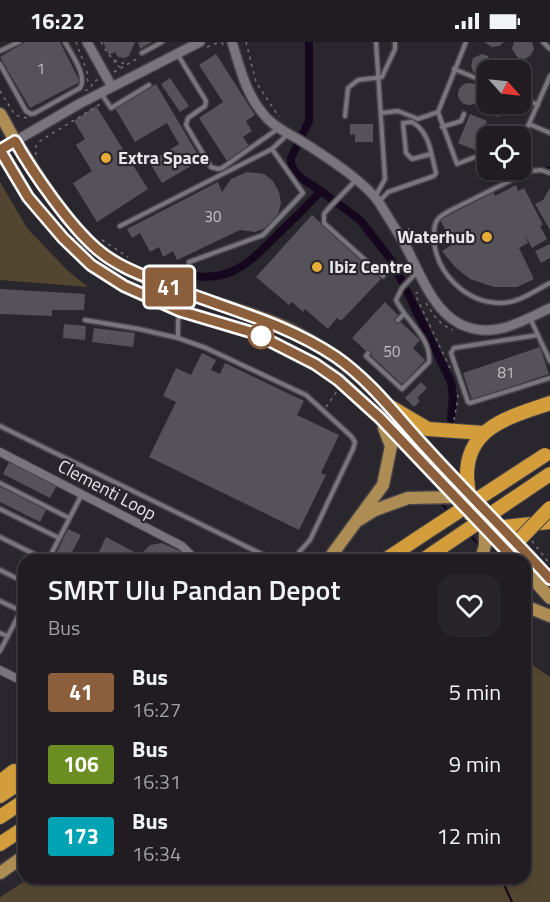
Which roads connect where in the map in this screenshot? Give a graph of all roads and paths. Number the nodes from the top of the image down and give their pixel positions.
1 (19, 42) edge
2 (65, 42) edge
3 (87, 42) edge
4 (100, 42) edge
5 (162, 42) edge
6 (220, 42) edge
7 (232, 42) edge
8 (246, 42) edge
9 (376, 42) edge
10 (395, 42) edge
11 (466, 42) edge
12 (543, 42) edge
13 (202, 45) edge
14 (550, 49) edge
15 (0, 51) edge
16 (142, 53) dead end
17 (178, 54) junction
18 (114, 59) junction
19 (128, 63) dead end
20 (0, 64) edge
21 (121, 68) dead end
22 (454, 69) junction
23 (88, 74) dead end
24 (550, 76) edge
25 (378, 78) junction
26 (477, 78) edge
27 (93, 82) dead end
28 (149, 85) dead end
29 (112, 87) junction
30 (103, 97) junction
31 (531, 102) edge
32 (538, 105) junction
33 (438, 112) junction
34 (381, 113) junction
35 (0, 114) edge
36 (464, 114) dead end
37 (345, 116) dead end
38 (529, 124) joint
39 (442, 127) junction
40 (285, 129) junction
41 (550, 133) edge
42 (15, 141) junction
43 (35, 148) dead end
44 (0, 149) edge
45 (272, 149) junction
46 (431, 154) junction
47 (477, 156) edge
48 (550, 173) edge
49 (356, 180) junction
50 (377, 200) junction
51 (120, 226) dead end
52 (189, 262) dead end
53 (418, 271) junction
54 (383, 276) dead end
55 (550, 283) edge
56 (419, 292) dead end
57 (186, 294) junction
58 (550, 308) edge
59 (180, 311) junction
60 (405, 314) junction
61 (530, 318) junction
62 (85, 320) dead end
63 (399, 320) dead end
64 (538, 335) junction
65 (178, 338) junction
66 (368, 353) dead end
67 (550, 361) edge
68 (451, 370) dead end
69 (550, 378) edge
70 (339, 388) dead end
71 (457, 390) dead end
72 (550, 403) edge
73 (389, 406) junction
74 (324, 412) junction
75 (380, 418) junction
76 (0, 426) edge
77 (451, 431) junction
78 (484, 433) junction
79 (0, 452) edge
80 (548, 453) edge
81 (550, 474) edge
82 (0, 483) edge
83 (82, 494) junction
84 (469, 495) junction
85 (454, 497) junction
86 (550, 508) edge
87 (0, 509) edge
88 (476, 511) junction
89 (69, 518) junction
90 (550, 522) edge
91 (356, 523) junction
92 (502, 527) junction
93 (485, 529) junction
94 (0, 537) edge
95 (59, 538) junction
96 (532, 541) dead end
97 (35, 554) edge
98 (50, 554) edge
99 (190, 554) edge
100 (262, 554) edge
101 (297, 554) edge
102 (333, 554) edge
103 (394, 554) edge
104 (432, 554) edge
105 (483, 554) edge
106 (506, 554) edge
107 (509, 554) edge
108 (527, 554) edge
109 (531, 558) edge
110 (550, 564) edge
111 (0, 570) edge
112 (531, 577) edge
113 (18, 579) edge
114 (550, 579) edge
115 (550, 598) edge
116 (0, 601) edge
117 (531, 608) edge
118 (18, 610) edge
119 (550, 616) edge
120 (18, 617) edge
121 (0, 633) edge
122 (8, 636) junction
123 (0, 651) edge
124 (0, 670) edge
125 (18, 679) edge
126 (18, 773) edge
127 (18, 773) edge
128 (18, 775) edge
129 (0, 777) edge
130 (0, 782) edge
131 (0, 796) edge
132 (18, 805) edge
133 (0, 817) edge
134 (18, 832) edge
135 (0, 844) edge
136 (18, 860) edge
137 (0, 873) edge

1 - 15 lane
2 - 20 lane
3 - 29 street
4 - 18 path
5 - 16 lane
6 - 13 path
7 - 40 street
8 - 40 path
9 - 25 lane
10 - 25 lane
11 - 22 lane
12 - 14 lane
13 - 17 street
17 - 29 street
17 - 40 lane
18 - 19 path
18 - 21 path
22 - 26 lane
22 - 33 lane
23 - 27 path
24 - 32 lane
25 - 34 lane
25 - 37 lane
28 - 30 lane
29 - 30 street
30 - 42 street
30 - 43 path
31 - 32 lane
32 - 38 lane
33 - 34 lane
33 - 39 lane
34 - 50 lane
35 - 42 main road
36 - 39 lane
38 - 41 lane
39 - 47 lane
40 - 45 lane
40 - 49 street
42 - 44 street
42 - 57 main road
44 - 59 main road
45 - 51 lane
45 - 52 lane
46 - 46 lane
46 - 50 lane
48 - 55 lane
49 - 50 street
49 - 54 lane
50 - 53 street
53 - 60 lane
53 - 61 street
56 - 68 path
57 - 59 lane
57 - 73 main road
58 - 61 street
59 - 65 lane
59 - 75 main road
60 - 63 lane
60 - 66 lane
61 - 64 lane
62 - 65 lane
64 - 67 lane
64 - 69 lane
65 - 74 lane
70 - 74 path
71 - 77 path
72 - 78 highway
73 - 77 highway
73 - 84 main road
74 - 101 lane
75 - 85 main road
75 - 91 main road
76 - 100 lane
77 - 78 highway
78 - 84 highway
79 - 83 street, Clementi Loop
80 - 103 highway, bridge
81 - 104 highway, bridge
82 - 89 lane
83 - 89 lane
83 - 99 street, Clementi Loop
84 - 85 main road
84 - 88 highway
85 - 88 main road
85 - 91 main road
86 - 106 highway, bridge
87 - 95 lane
88 - 92 main road
88 - 93 main road
89 - 95 lane
90 - 92 highway
91 - 102 main road
92 - 93 highway
92 - 108 main road
93 - 105 main road
93 - 107 main road
94 - 97 lane
95 - 98 lane
96 - 110 path
109 - 114 main road
111 - 113 lane
112 - 115 main road
116 - 118 lane
117 - 119 main road
120 - 122 lane
121 - 122 lane
122 - 123 lane
124 - 125 street
126 - 129 main road
127 - 130 highway
128 - 131 highway
132 - 133 highway
134 - 135 highway
136 - 137 main road

